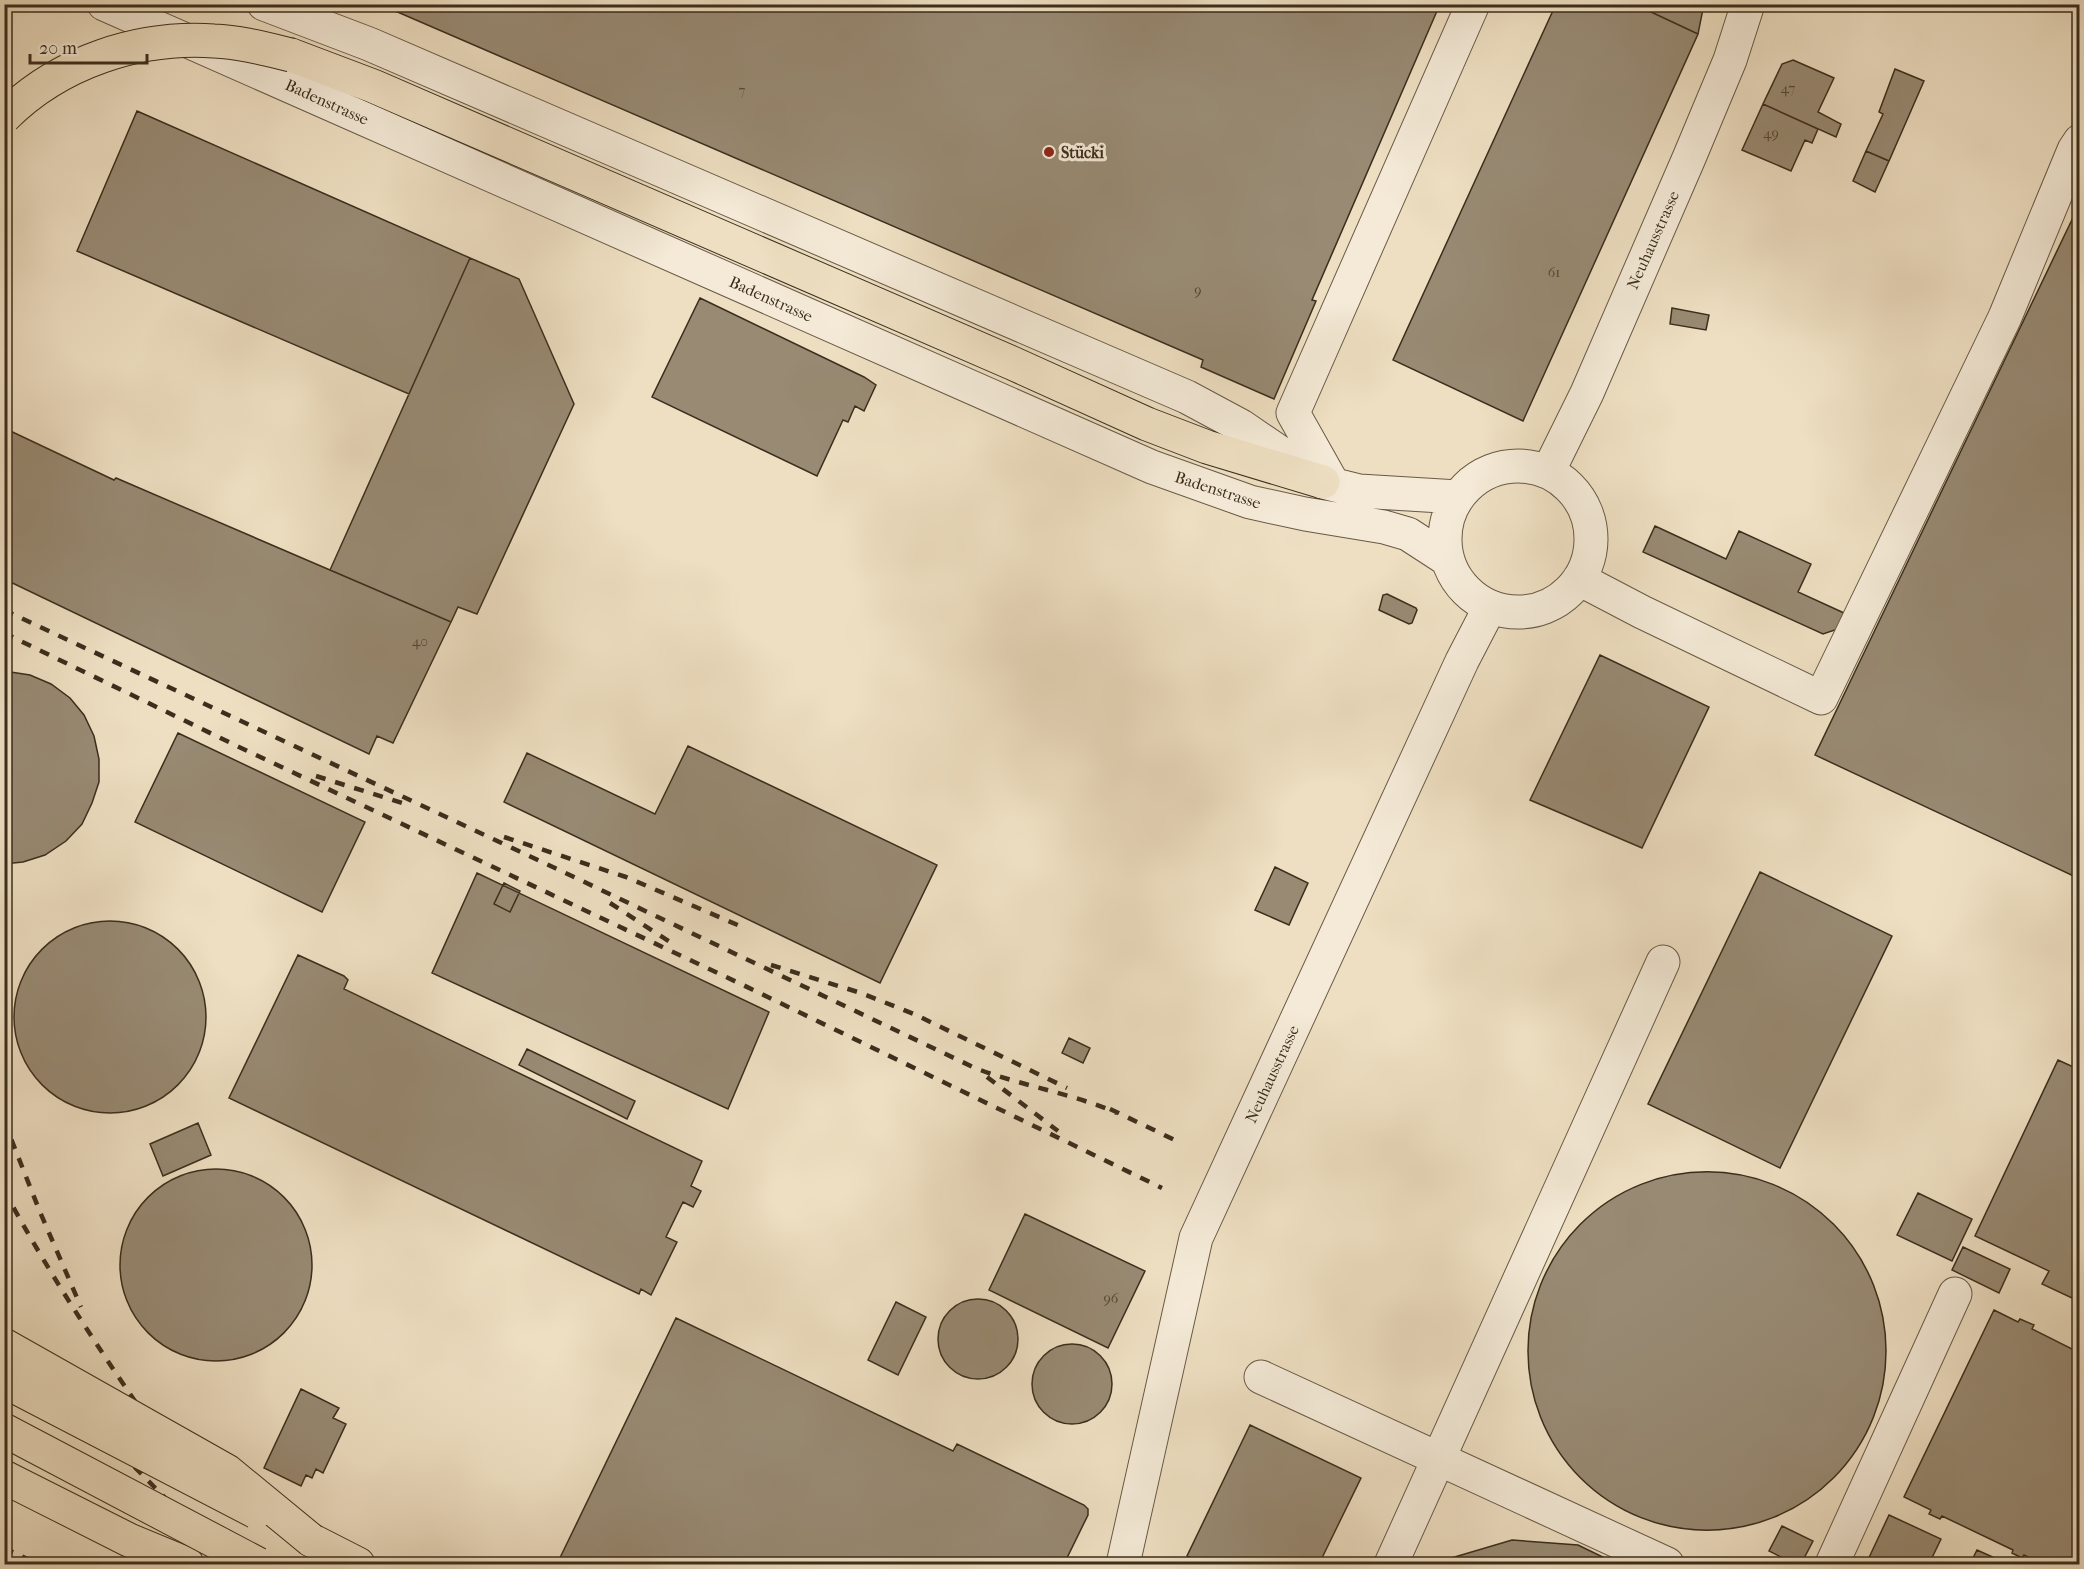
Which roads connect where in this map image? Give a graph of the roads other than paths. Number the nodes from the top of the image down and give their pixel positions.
1 (104, 4) edge
2 (264, 4) edge
3 (1473, 4) edge
4 (1748, 4) edge
5 (4, 117) edge
6 (2079, 141) edge
7 (1548, 472) junction
8 (1328, 484) junction
9 (1458, 497) junction
10 (1448, 560) junction
11 (1580, 579) junction
12 (1490, 607) junction
13 (1663, 962) dead end
14 (1955, 1294) dead end
15 (4, 1345) edge
16 (1261, 1377) dead end
17 (4, 1381) edge
18 (4, 1430) edge
19 (1438, 1460) junction
20 (4, 1477) edge
21 (311, 1540) junction
22 (187, 1564) edge
23 (258, 1564) edge
24 (358, 1564) edge
25 (1123, 1564) edge
26 (1391, 1564) edge
27 (1667, 1564) edge
28 (1832, 1564) edge

1 - 10 street, Badenstrasse
2 - 8 street
3 - 8 street
4 - 7 street, Neuhausstrasse
5 - 8 highway, bridge
6 - 11 street
7 - 9 street
7 - 11 street
8 - 9 street
9 - 10 street
10 - 12 street
11 - 12 street
12 - 25 street, Neuhausstrasse
13 - 19 street
14 - 28 street
15 - 21 highway, bridge
16 - 19 street
17 - 21 highway, bridge
18 - 23 highway, bridge
19 - 26 street
19 - 27 street
20 - 22 highway
21 - 24 highway

